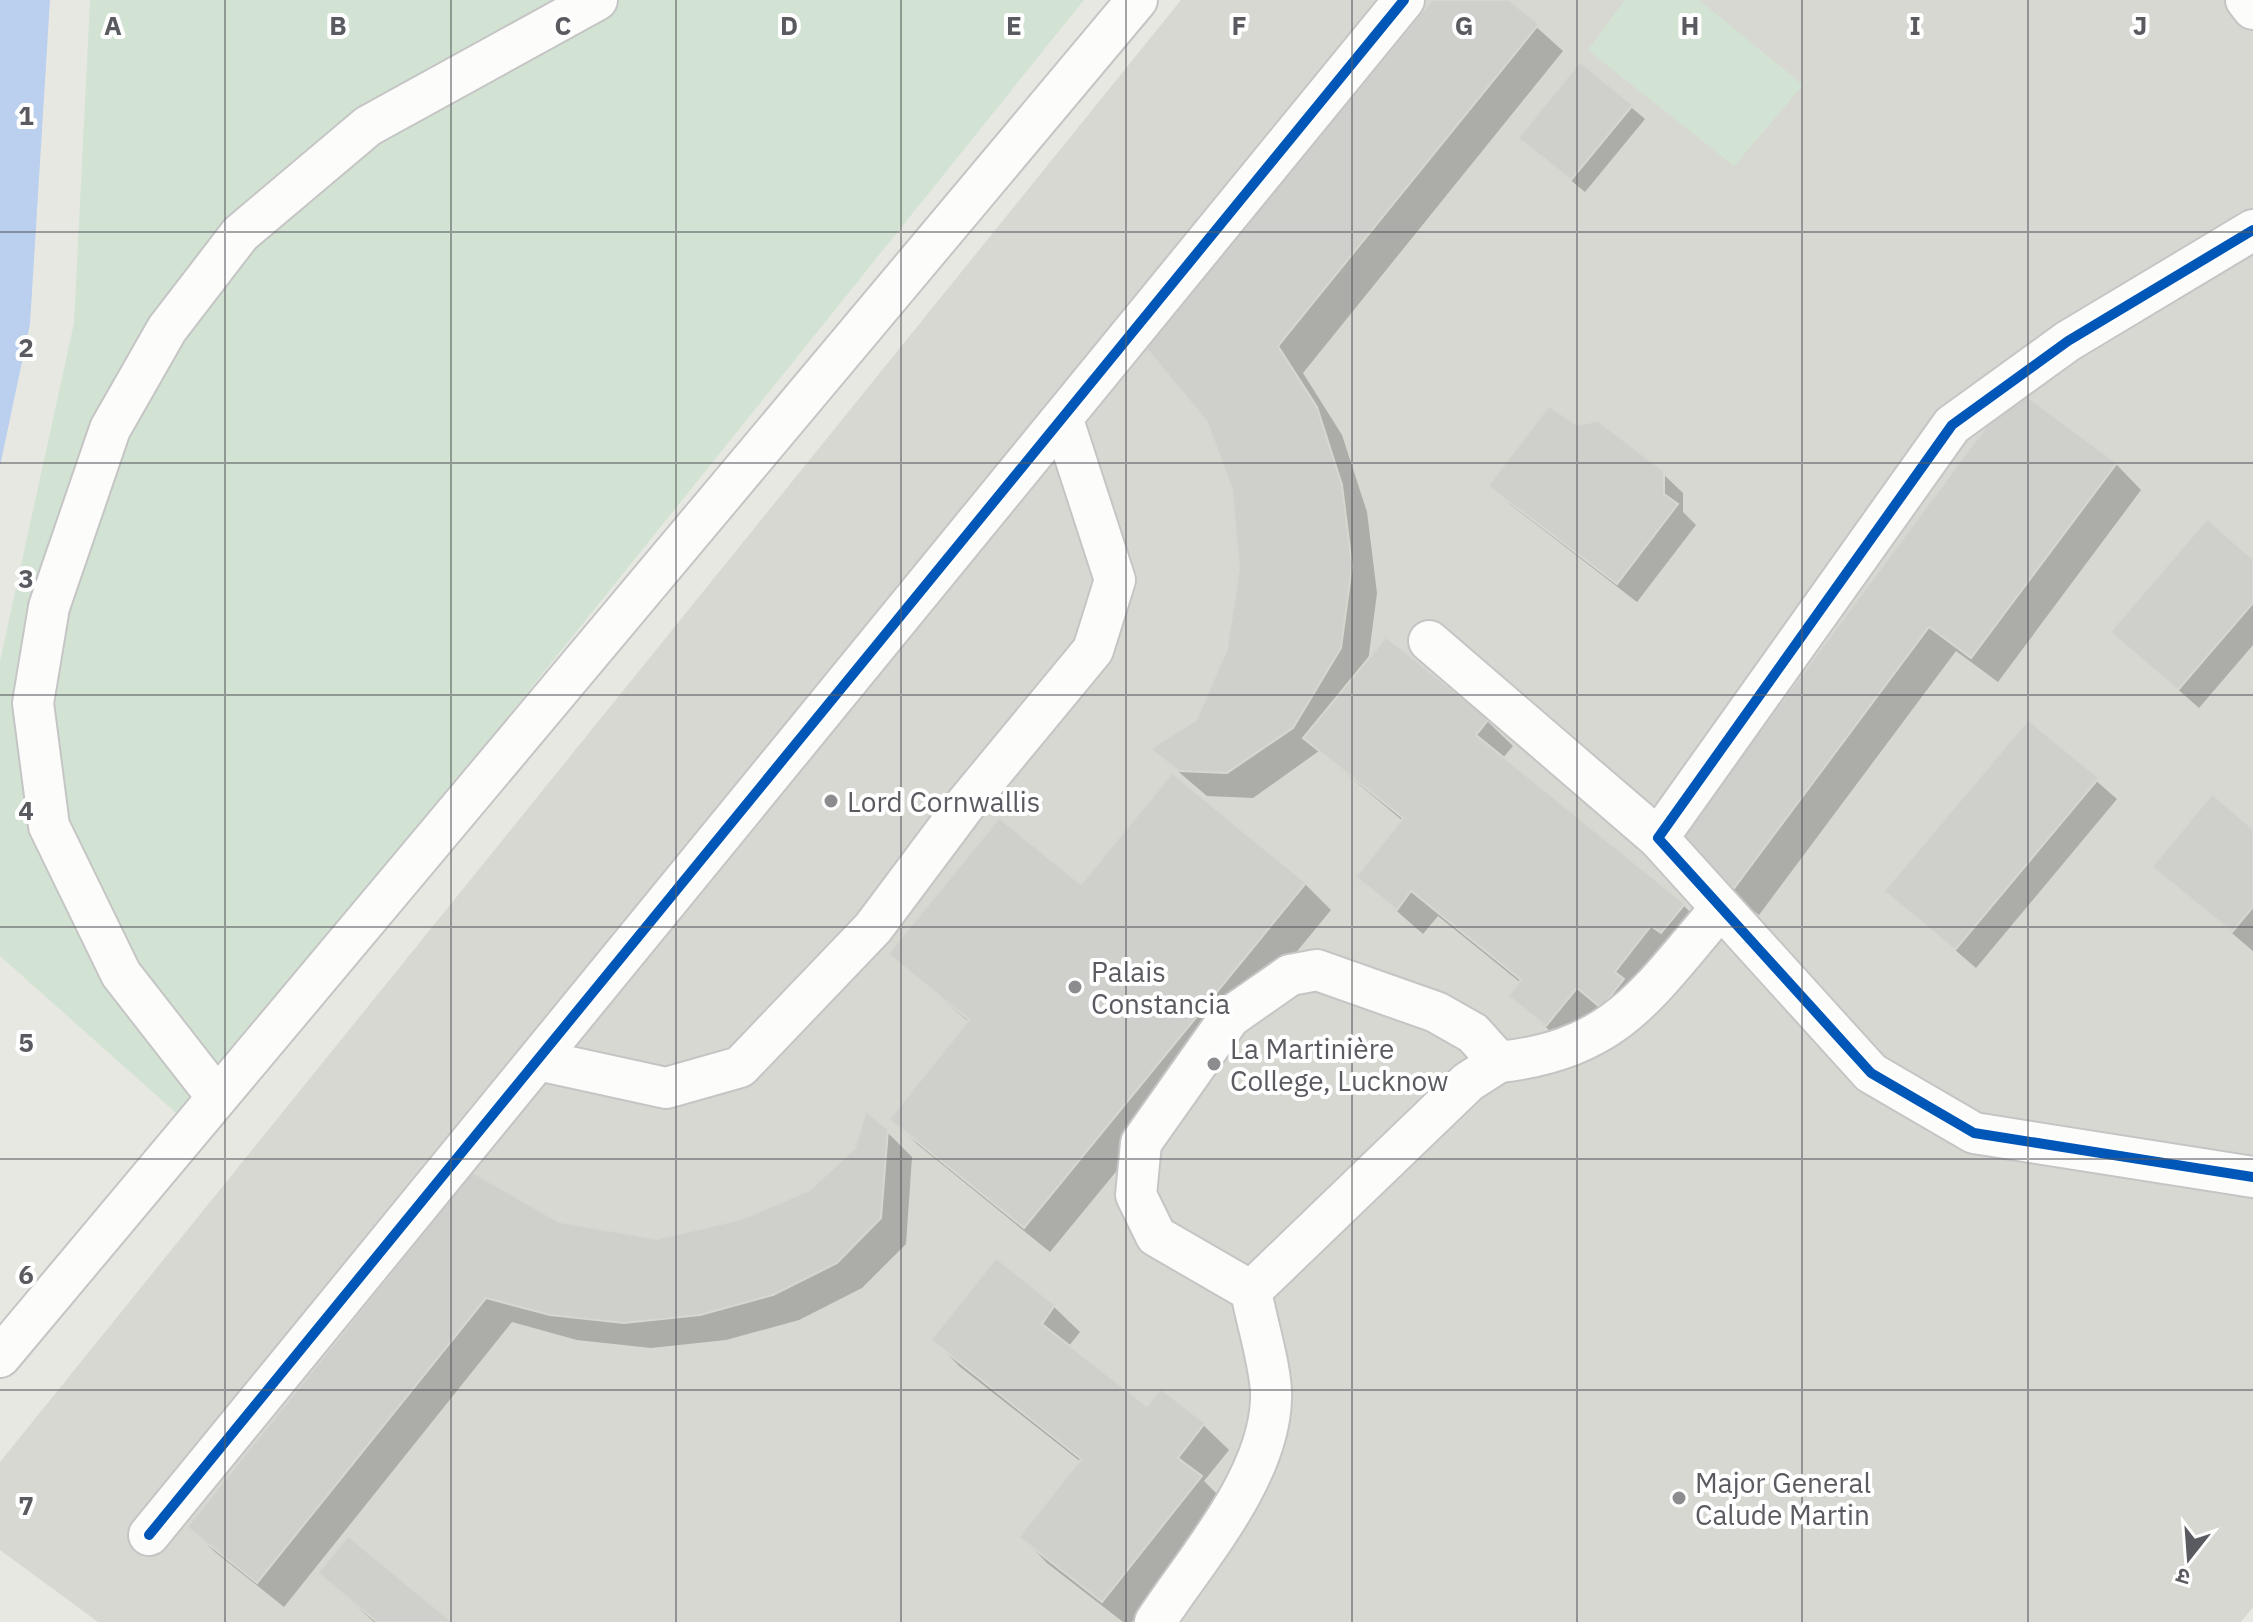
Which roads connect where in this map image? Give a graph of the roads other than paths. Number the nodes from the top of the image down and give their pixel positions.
1 (597, 0) edge
2 (1137, 0) edge
3 (1404, 0) edge
4 (2246, 0) edge
5 (2253, 9) edge
6 (2253, 230) edge
7 (1063, 420) junction
8 (1429, 641) dead end
9 (1658, 838) junction
10 (1720, 909) junction
11 (538, 1060) junction
12 (1499, 1062) junction
13 (217, 1097) junction
14 (2253, 1177) edge
15 (1251, 1291) junction
16 (0, 1357) edge
17 (149, 1535) dead end
18 (1155, 1622) edge

1 - 13 street
2 - 13 street
3 - 7 street
4 - 5 street
6 - 9 street
7 - 11 street
7 - 11 street
8 - 9 street
9 - 10 street
10 - 12 street
10 - 14 street
11 - 17 street
12 - 15 street
12 - 15 street
13 - 16 street
15 - 18 street

